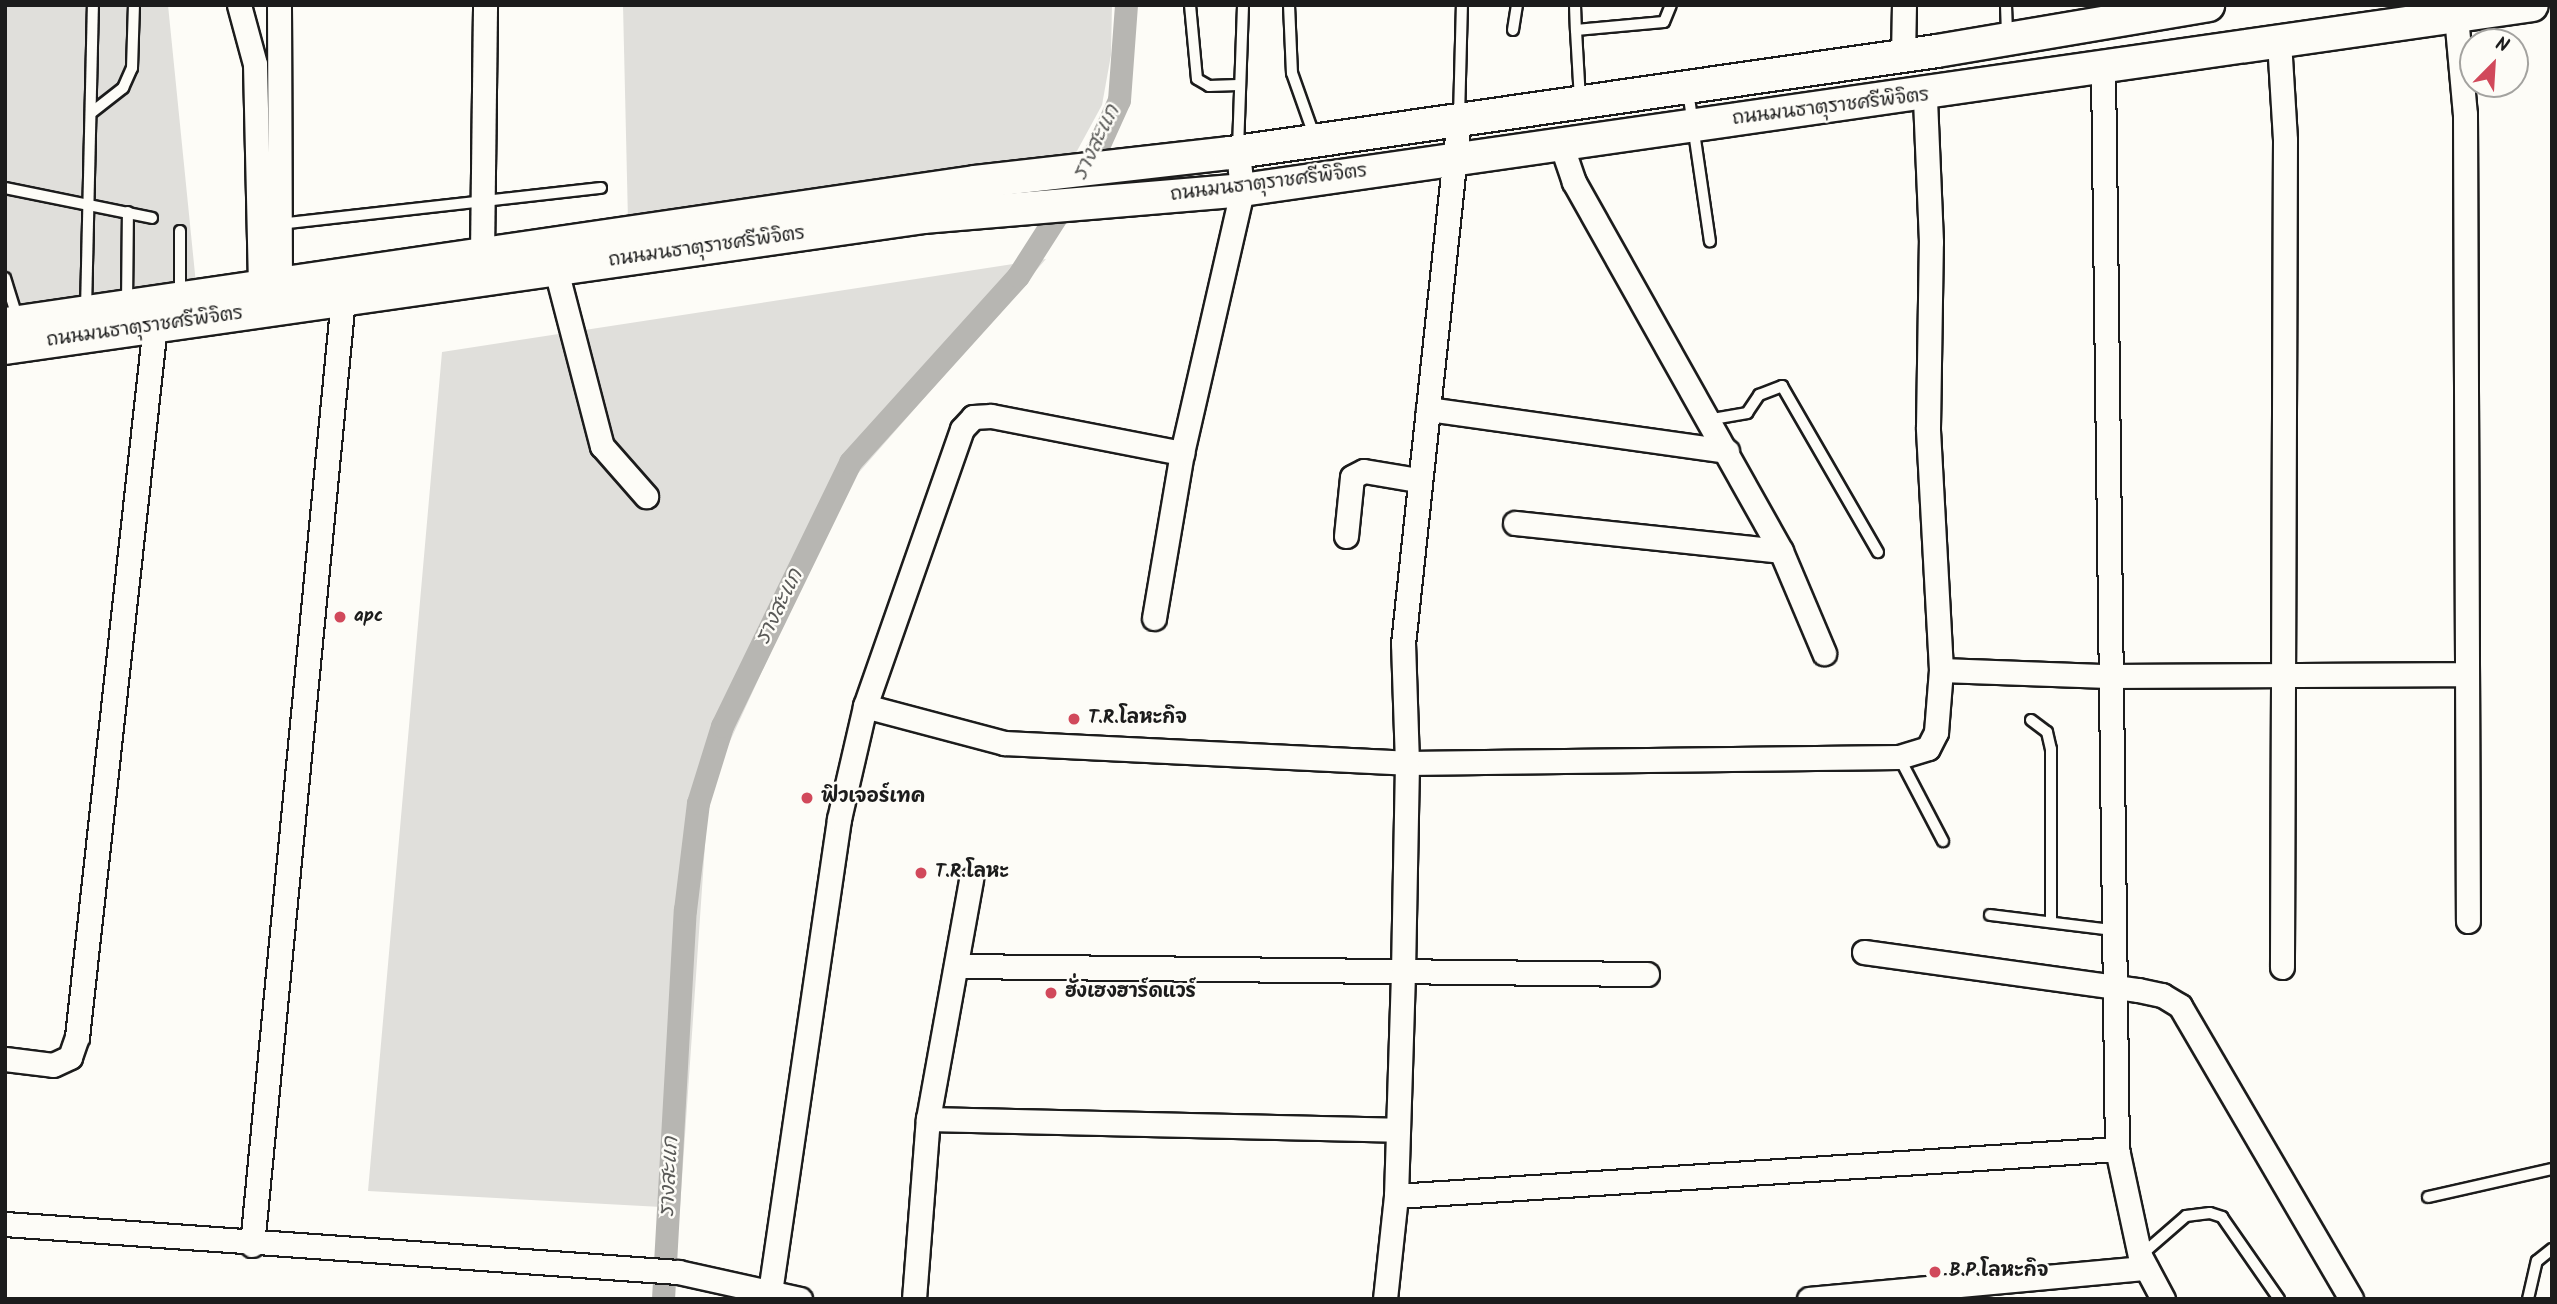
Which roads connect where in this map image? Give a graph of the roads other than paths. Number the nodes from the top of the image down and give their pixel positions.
1 (93, 5) edge
2 (134, 5) edge
3 (239, 5) edge
4 (279, 5) edge
5 (485, 5) edge
6 (1189, 5) edge
7 (1243, 5) edge
8 (1289, 5) edge
9 (1462, 5) edge
10 (1517, 5) edge
11 (1575, 5) edge
12 (1671, 5) edge
13 (1904, 5) edge
14 (2532, 5) edge
15 (2188, 7) edge
16 (2456, 16) junction
17 (2006, 21) edge
18 (1513, 30) dead end
19 (1576, 30) junction
20 (2279, 41) junction
21 (1903, 56) junction
22 (2103, 70) junction
23 (1238, 85) junction
24 (1688, 86) junction
25 (1925, 96) junction
26 (1580, 100) junction
27 (92, 113) junction
28 (1459, 117) junction
29 (1694, 126) junction
30 (1316, 141) junction
31 (1561, 144) junction
32 (1238, 152) junction
33 (1458, 159) junction
34 (1102, 167) junction
35 (5, 188) edge
36 (601, 188) dead end
37 (1242, 190) junction
38 (986, 200) junction
39 (89, 201) junction
40 (1120, 201) junction
41 (482, 203) junction
42 (128, 212) junction
43 (152, 218) dead end
44 (279, 224) junction
45 (180, 230) dead end
46 (1710, 241) dead end
47 (482, 254) junction
48 (556, 270) junction
49 (5, 278) edge
50 (270, 285) junction
51 (344, 288) junction
52 (180, 299) junction
53 (127, 307) junction
54 (86, 313) junction
55 (155, 325) junction
56 (10, 332) edge
57 (1428, 409) junction
58 (1707, 420) junction
59 (1727, 451) junction
60 (1182, 453) junction
61 (1418, 480) junction
62 (646, 496) dead end
63 (1515, 523) dead end
64 (1346, 536) dead end
65 (1781, 551) junction
66 (1878, 552) dead end
67 (1154, 618) dead end
68 (1824, 653) dead end
69 (1941, 670) junction
70 (2463, 674) junction
71 (2108, 676) junction
72 (2282, 677) junction
73 (864, 706) junction
74 (2031, 720) dead end
75 (1899, 757) junction
76 (1407, 763) junction
77 (1943, 841) dead end
78 (971, 880) dead end
79 (1990, 915) dead end
80 (2051, 921) junction
81 (2468, 921) dead end
82 (2112, 930) junction
83 (1864, 952) dead end
84 (959, 966) junction
85 (2282, 967) dead end
86 (1403, 972) junction
87 (1647, 974) dead end
88 (2114, 988) junction
89 (5, 1059) edge
90 (928, 1119) junction
91 (1396, 1130) junction
92 (2117, 1149) junction
93 (2552, 1169) edge
94 (1396, 1196) junction
95 (2428, 1197) dead end
96 (5, 1224) edge
97 (251, 1245) junction
98 (2552, 1249) edge
99 (2143, 1262) junction
100 (769, 1296) edge
101 (800, 1299) edge
102 (914, 1299) edge
103 (1385, 1299) edge
104 (1809, 1299) edge
105 (2163, 1299) edge
106 (2279, 1299) edge
107 (2351, 1299) edge
108 (2528, 1299) edge

1 - 27 lane
2 - 27 lane
3 - 50 street
4 - 44 street
5 - 41 street
6 - 23 lane
7 - 23 lane
8 - 30 lane
9 - 28 lane
10 - 18 lane
11 - 19 lane
12 - 19 lane
13 - 21 street
14 - 16 street, ถนนมนธาตุราชศรีพิจิตร
15 - 17 street, ถนนมนธาตุราชศรีพิจิตร
16 - 20 street, ถนนมนธาตุราชศรีพิจิตร
16 - 70 street
17 - 21 street, ถนนมนธาตุราชศรีพิจิตร
19 - 26 lane
20 - 22 street, ถนนมนธาตุราชศรีพิจิตร
20 - 72 street
21 - 24 street, ถนนมนธาตุราชศรีพิจิตร
22 - 25 street, ถนนมนธาตุราชศรีพิจิตร
22 - 71 street
23 - 32 lane
24 - 26 street, ถนนมนธาตุราชศรีพิจิตร
24 - 29 lane
25 - 29 street, ถนนมนธาตุราชศรีพิจิตร
25 - 69 street
26 - 28 street, ถนนมนธาตุราชศรีพิจิตร
27 - 39 lane
28 - 30 street, ถนนมนธาตุราชศรีพิจิตร
28 - 33 street
29 - 31 street, ถนนมนธาตุราชศรีพิจิตร
29 - 46 lane
30 - 32 street, ถนนมนธาตุราชศรีพิจิตร
31 - 33 street, ถนนมนธาตุราชศรีพิจิตร
31 - 58 street
32 - 34 street, ถนนมนธาตุราชศรีพิจิตร
32 - 37 street
33 - 37 street, ถนนมนธาตุราชศรีพิจิตร
33 - 57 street
34 - 38 street, ถนนมนธาตุราชศรีพิจิตร
34 - 40 street
35 - 39 lane
36 - 41 lane
37 - 40 street, ถนนมนธาตุราชศรีพิจิตร
37 - 60 street
38 - 40 street, ถนนมนธาตุราชศรีพิจิตร
38 - 47 street, ถนนมนธาตุราชศรีพิจิตร
38 - 48 street, ถนนมนธาตุราชศรีพิจิตร
39 - 42 lane
39 - 54 lane
41 - 44 lane
41 - 47 street
42 - 43 lane
42 - 53 lane
44 - 50 street
45 - 52 lane
47 - 51 street, ถนนมนธาตุราชศรีพิจิตร
48 - 51 street, ถนนมนธาตุราชศรีพิจิตร
48 - 62 street
49 - 56 lane
50 - 51 street, ถนนมนธาตุราชศรีพิจิตร
50 - 52 street, ถนนมนธาตุราชศรีพิจิตร
51 - 55 street, ถนนมนธาตุราชศรีพิจิตร
51 - 97 street
52 - 53 street, ถนนมนธาตุราชศรีพิจิตร
53 - 54 street, ถนนมนธาตุราชศรีพิจิตร
54 - 56 street, ถนนมนธาตุราชศรีพิจิตร
55 - 56 street, ถนนมนธาตุราชศรีพิจิตร
55 - 89 street
57 - 59 street
57 - 61 street
58 - 59 street
58 - 66 lane
59 - 65 street
60 - 67 street
60 - 73 street
61 - 64 street
61 - 76 street
63 - 65 street
65 - 68 street
69 - 71 street
69 - 75 street
70 - 72 street
70 - 81 street
71 - 72 street
71 - 82 street
72 - 85 street
73 - 76 street
73 - 100 street
74 - 80 lane
75 - 76 street
75 - 77 lane
76 - 86 street
78 - 84 street
79 - 80 lane
80 - 82 lane
82 - 88 street
83 - 88 street
84 - 86 street
84 - 90 street
86 - 87 street
86 - 91 street
88 - 92 street
88 - 107 street
90 - 91 street
90 - 102 street
91 - 94 street
92 - 94 street
92 - 99 street
93 - 95 lane
94 - 103 street
96 - 97 street
97 - 100 street
98 - 108 lane
99 - 104 street
99 - 105 street
99 - 106 lane
100 - 101 street

